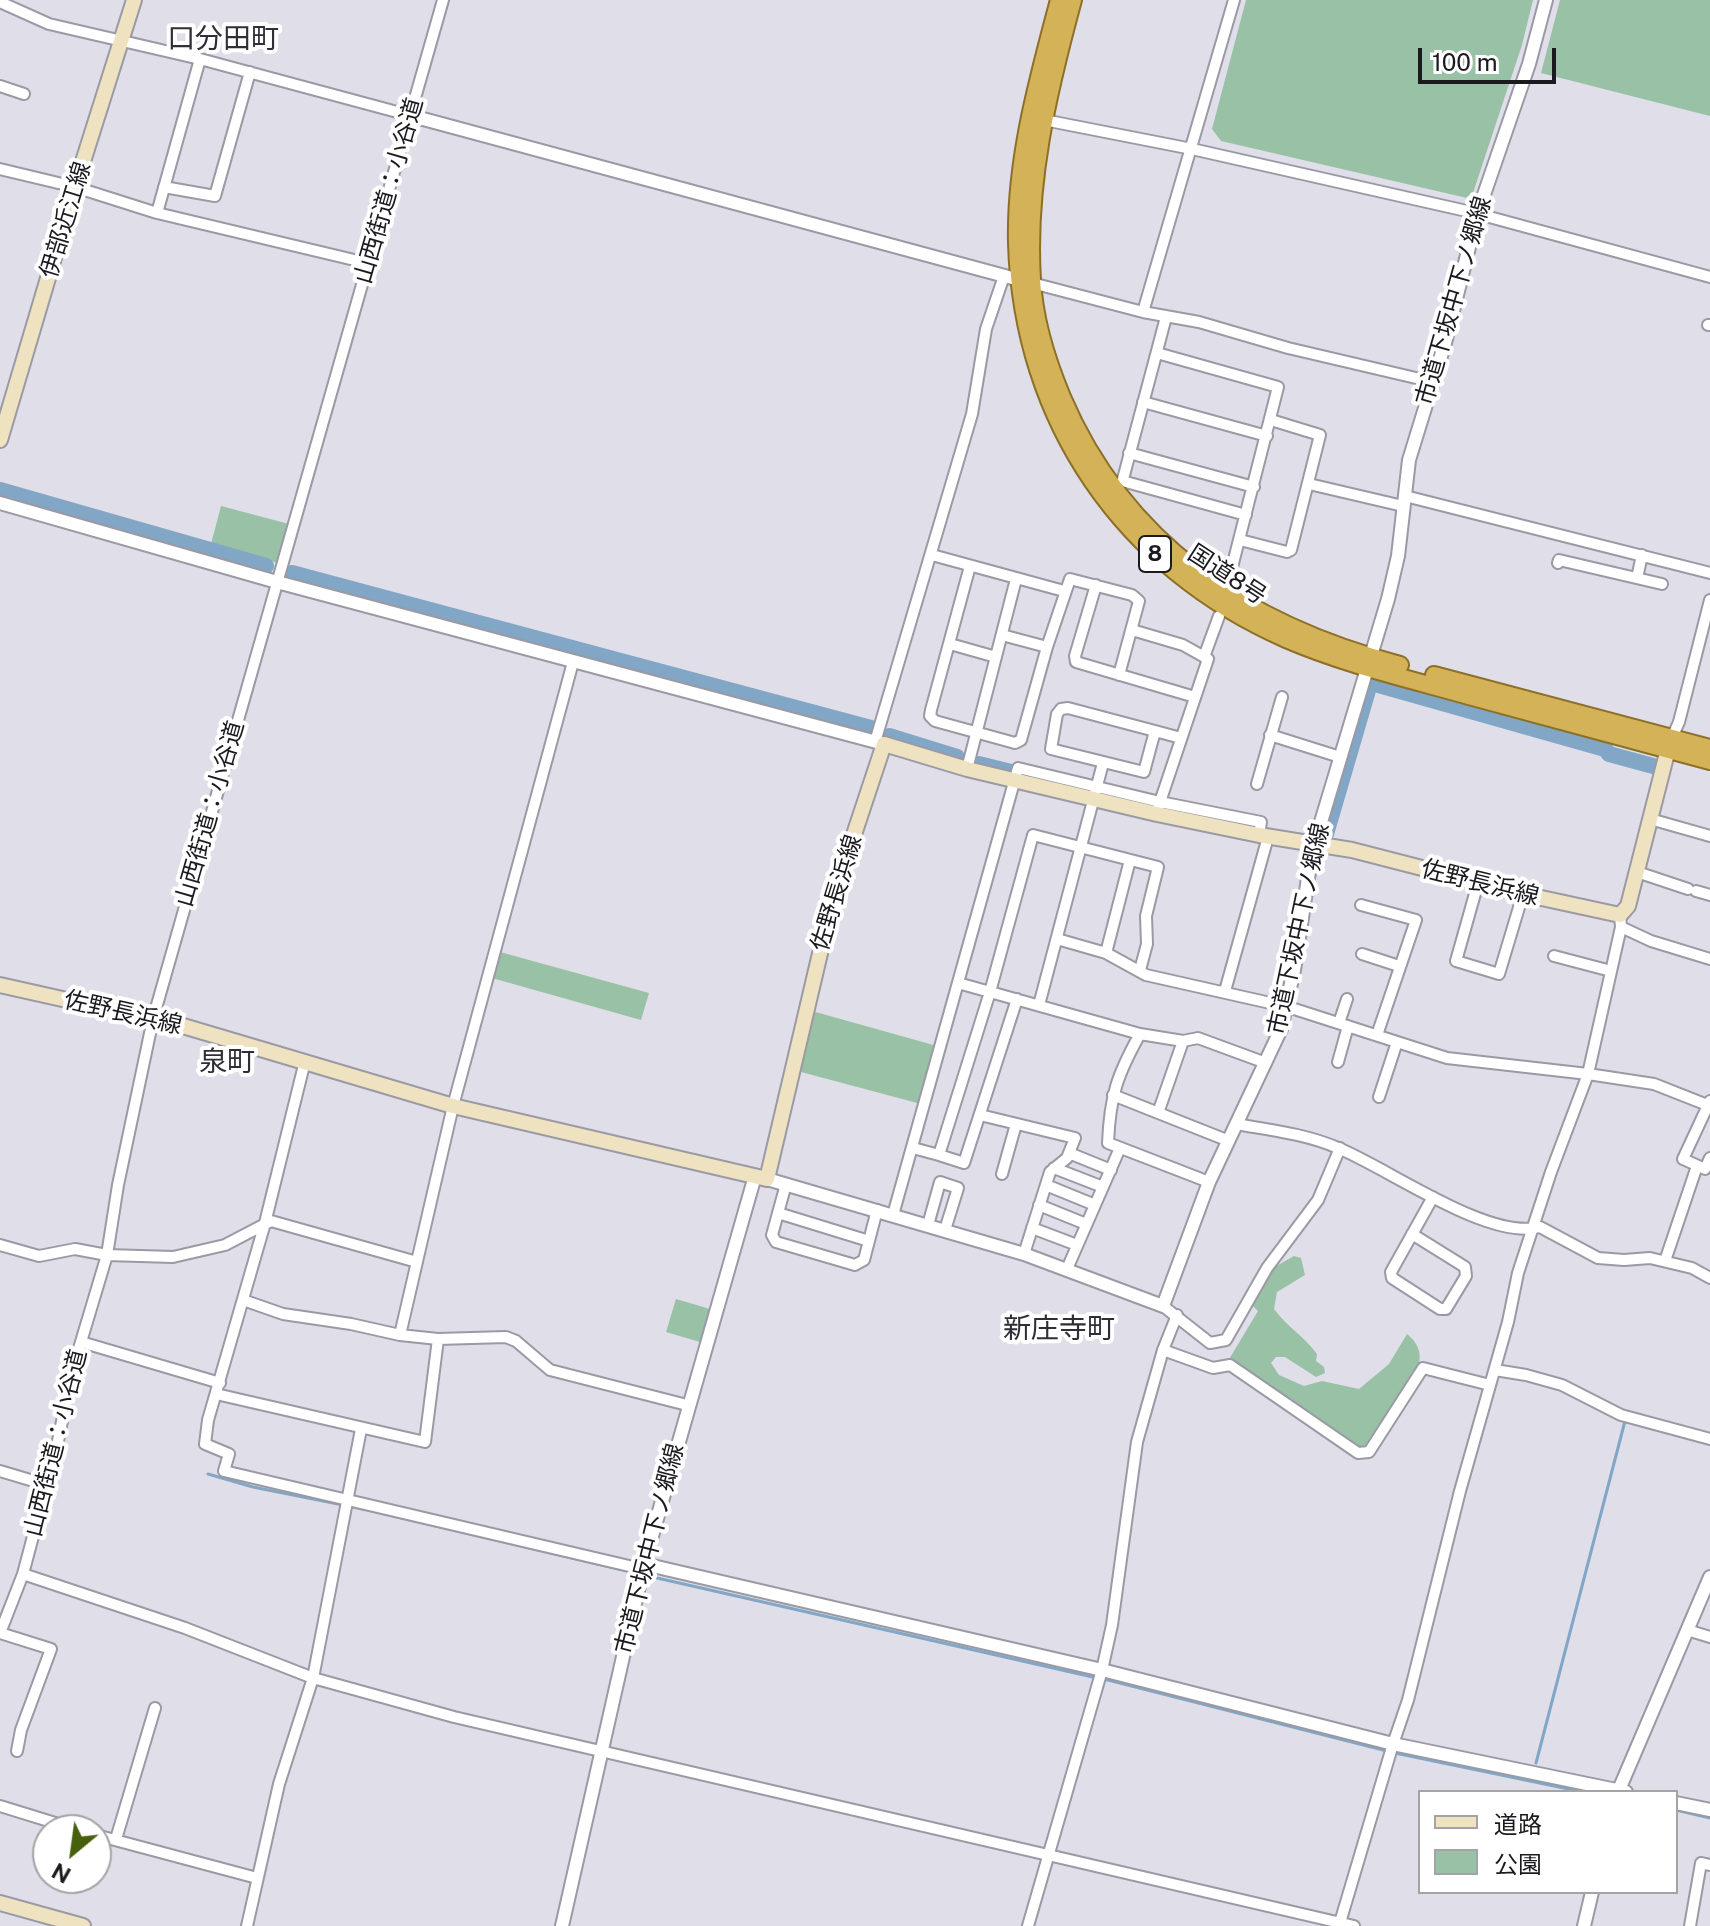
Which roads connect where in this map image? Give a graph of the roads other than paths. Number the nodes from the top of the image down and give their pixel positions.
1 (134, 0) edge
2 (443, 0) edge
3 (1059, 0) edge
4 (1073, 0) edge
5 (1546, 0) edge
6 (1235, 1) edge
7 (0, 3) edge
8 (123, 41) junction
9 (200, 59) junction
10 (250, 72) junction
11 (0, 86) edge
12 (24, 94) dead end
13 (412, 116) junction
14 (1044, 120) junction
15 (1192, 149) junction
16 (0, 169) edge
17 (75, 187) junction
18 (164, 187) junction
19 (157, 213) junction
20 (1477, 215) junction
21 (367, 263) junction
22 (1710, 277) edge
23 (1018, 280) junction
24 (1143, 312) junction
25 (1166, 317) junction
26 (1157, 353) junction
27 (1433, 382) junction
28 (1143, 402) junction
29 (1271, 420) junction
30 (1267, 436) junction
31 (0, 440) edge
32 (1129, 453) junction
33 (1309, 484) junction
34 (1254, 487) junction
35 (1404, 501) junction
36 (0, 503) edge
37 (1246, 515) junction
38 (1240, 540) junction
39 (932, 555) junction
40 (1642, 555) junction
41 (1558, 563) dead end
42 (970, 566) junction
43 (1710, 573) edge
44 (1637, 578) junction
45 (1016, 579) junction
46 (1229, 579) dead end
47 (277, 582) junction
48 (1662, 584) dead end
49 (1096, 585) junction
50 (1064, 591) junction
51 (1709, 607) edge
52 (1219, 616) dead end
53 (1132, 630) junction
54 (1002, 635) junction
55 (950, 644) junction
56 (1047, 647) junction
57 (996, 657) junction
58 (1204, 657) junction
59 (573, 662) junction
60 (1368, 662) junction
61 (1119, 675) junction
62 (1195, 697) junction
63 (1282, 697) dead end
64 (1155, 731) junction
65 (976, 732) junction
66 (1270, 735) junction
67 (1181, 738) junction
68 (880, 743) junction
69 (1670, 744) junction
70 (1710, 748) edge
71 (1340, 757) junction
72 (1710, 761) edge
73 (1103, 763) junction
74 (967, 769) junction
75 (1016, 775) junction
76 (1257, 784) dead end
77 (1096, 792) junction
78 (1158, 808) junction
79 (1650, 819) junction
80 (1262, 832) junction
81 (1710, 836) edge
82 (1315, 843) junction
83 (1082, 847) junction
84 (1130, 860) junction
85 (1637, 872) junction
86 (1478, 883) junction
87 (1523, 894) junction
88 (1710, 895) edge
89 (1361, 905) dead end
90 (1620, 921) junction
91 (1057, 939) junction
92 (1106, 953) junction
93 (1362, 954) dead end
94 (1554, 956) dead end
95 (1710, 959) edge
96 (1399, 966) junction
97 (1140, 970) junction
98 (1611, 971) junction
99 (958, 983) junction
100 (0, 985) edge
101 (1225, 991) junction
102 (990, 992) junction
103 (1017, 999) junction
104 (1347, 999) dead end
105 (1039, 1005) junction
106 (1288, 1007) junction
107 (153, 1019) junction
108 (1344, 1025) junction
109 (1140, 1034) junction
110 (1377, 1035) junction
111 (1183, 1041) junction
112 (1397, 1042) junction
113 (305, 1061) junction
114 (1338, 1062) dead end
115 (1266, 1063) junction
116 (1588, 1074) junction
117 (1113, 1095) junction
118 (1379, 1097) dead end
119 (1709, 1104) edge
120 (453, 1106) junction
121 (1158, 1113) junction
122 (980, 1115) junction
123 (1016, 1124) junction
124 (1236, 1124) junction
125 (1229, 1141) junction
126 (913, 1148) junction
127 (1120, 1148) junction
128 (1340, 1148) junction
129 (1069, 1153) junction
130 (939, 1155) junction
131 (1710, 1158) edge
132 (1697, 1166) junction
133 (1054, 1168) junction
134 (1111, 1170) junction
135 (1002, 1174) dead end
136 (761, 1178) junction
137 (1209, 1182) junction
138 (786, 1184) junction
139 (1046, 1185) junction
140 (1103, 1187) junction
141 (1433, 1197) junction
142 (1039, 1205) junction
143 (1095, 1205) junction
144 (877, 1210) junction
145 (778, 1213) junction
146 (893, 1215) junction
147 (265, 1223) junction
148 (1086, 1224) junction
149 (928, 1225) junction
150 (1032, 1228) junction
151 (1532, 1229) junction
152 (945, 1230) junction
153 (1412, 1234) junction
154 (869, 1241) junction
155 (0, 1245) edge
156 (1077, 1245) junction
157 (1024, 1254) junction
158 (107, 1255) junction
159 (1665, 1261) junction
160 (417, 1262) junction
161 (1067, 1269) junction
162 (1710, 1278) edge
163 (243, 1300) junction
164 (1163, 1306) junction
165 (1177, 1315) junction
166 (400, 1335) junction
167 (438, 1339) junction
168 (81, 1342) junction
169 (1163, 1350) junction
170 (1495, 1370) junction
171 (1490, 1385) junction
172 (218, 1388) junction
173 (687, 1405) junction
174 (361, 1429) junction
175 (1710, 1439) edge
176 (0, 1471) edge
177 (47, 1485) junction
178 (348, 1499) junction
179 (642, 1571) junction
180 (23, 1574) junction
181 (1710, 1577) edge
182 (6, 1601) edge
183 (1687, 1630) junction
184 (0, 1633) edge
185 (1710, 1637) edge
186 (1100, 1676) junction
187 (313, 1678) junction
188 (155, 1708) dead end
189 (1393, 1744) junction
190 (17, 1751) dead end
191 (601, 1751) junction
192 (1616, 1790) edge
193 (1621, 1790) edge
194 (1678, 1803) edge
195 (0, 1806) edge
196 (1710, 1810) edge
197 (32, 1816) edge
198 (112, 1838) edge
199 (116, 1839) junction
200 (1048, 1856) junction
201 (1710, 1865) edge
202 (257, 1878) junction
203 (1592, 1894) edge
204 (0, 1903) edge
205 (1339, 1924) edge
206 (83, 1926) edge
207 (247, 1926) edge
208 (562, 1926) edge
209 (1028, 1926) edge
210 (1354, 1926) edge
211 (1584, 1926) edge
212 (1690, 1926) edge

1 - 8 main road, 伊部近江線
2 - 13 street, 山西街道：小谷道
3 - 23 highway, 国道8号 / 8
4 - 14 highway, 国道8号 / 8
5 - 20 street, 市道下坂中下ノ郷線
6 - 15 street
7 - 8 street
8 - 9 street
8 - 17 main road, 伊部近江線
9 - 10 street
9 - 18 street
10 - 13 street
10 - 18 street
11 - 12 street
13 - 21 street, 山西街道：小谷道
13 - 23 street
14 - 15 street
14 - 23 highway, 国道8号 / 8
15 - 20 street
15 - 24 street
16 - 17 street
17 - 19 street
17 - 31 main road, 伊部近江線
18 - 19 street
19 - 21 street
20 - 22 street
20 - 27 street, 市道下坂中下ノ郷線
21 - 47 street, 山西街道：小谷道
23 - 24 street
23 - 39 street
23 - 60 highway, 国道8号 / 8
24 - 25 street
25 - 26 street
25 - 27 street
26 - 28 street
26 - 29 street
27 - 35 street, 市道下坂中下ノ郷線
28 - 30 street
28 - 32 street
29 - 30 street
29 - 33 street
30 - 34 street
32 - 34 street
32 - 37 street
33 - 35 street
33 - 38 street
34 - 37 street
35 - 40 street
35 - 60 street, 市道下坂中下ノ郷線
36 - 47 street
37 - 38 street
38 - 46 street
39 - 42 street
39 - 68 street
40 - 43 street
40 - 44 street
41 - 44 street
42 - 45 street
42 - 55 street
44 - 48 street
45 - 50 street
45 - 54 street
47 - 59 street
47 - 107 street, 山西街道：小谷道
49 - 50 street
49 - 53 street
49 - 61 street
50 - 56 street
51 - 69 street
52 - 58 street
53 - 58 street
53 - 61 street
54 - 56 street
54 - 57 street
55 - 57 street
55 - 65 street
56 - 65 street
57 - 65 street
58 - 62 street
59 - 68 street
59 - 120 street
60 - 69 highway, 国道8号 / 8
60 - 71 street, 市道下坂中下ノ郷線
61 - 62 street
62 - 67 street
63 - 66 street
64 - 67 street
64 - 73 street
64 - 73 street
65 - 74 street
66 - 71 street
66 - 76 street
67 - 78 street
68 - 74 main road, 佐野長浜線
68 - 136 main road, 佐野長浜線
69 - 70 highway, 国道8号 / 8
69 - 72 highway, 国道8号 / 8
69 - 79 main road
71 - 82 street, 市道下坂中下ノ郷線
73 - 77 street
74 - 75 main road, 佐野長浜線
75 - 77 main road, 佐野長浜線
75 - 99 street
77 - 78 main road, 佐野長浜線
77 - 83 street
78 - 80 main road, 佐野長浜線
79 - 81 street
79 - 85 main road
80 - 82 main road, 佐野長浜線
80 - 101 street
82 - 86 main road, 佐野長浜線
82 - 106 street, 市道下坂中下ノ郷線
83 - 84 street
83 - 91 street
83 - 102 street
84 - 92 street
84 - 97 street
85 - 88 street
85 - 90 main road
86 - 87 main road, 佐野長浜線
86 - 87 street
87 - 90 main road, 佐野長浜線
89 - 96 street
90 - 95 street
90 - 98 street
91 - 92 street
91 - 105 street
92 - 97 street
93 - 96 street
94 - 98 street
96 - 110 street
97 - 101 street
98 - 116 street
99 - 102 street
99 - 126 street
100 - 107 main road, 佐野長浜線
101 - 106 street
102 - 103 street
102 - 130 street
103 - 105 street
103 - 122 street
104 - 108 street
105 - 109 street
106 - 108 street
106 - 115 street, 市道下坂中下ノ郷線
107 - 113 main road, 佐野長浜線
107 - 158 street, 山西街道：小谷道
108 - 110 street
108 - 114 street
109 - 111 street
109 - 117 street
110 - 112 street
111 - 115 street
111 - 121 street
112 - 116 street
112 - 118 street
113 - 120 main road, 佐野長浜線
113 - 147 street
115 - 124 street, 市道下坂中下ノ郷線
116 - 119 street
116 - 151 street
117 - 121 street
117 - 127 street
119 - 132 street
120 - 136 main road, 佐野長浜線
120 - 160 street
121 - 125 street
122 - 123 street
122 - 130 street
123 - 129 street
123 - 135 street
124 - 125 street, 市道下坂中下ノ郷線
124 - 128 street
125 - 137 street, 市道下坂中下ノ郷線
126 - 130 street
126 - 146 street
127 - 134 street
127 - 137 street
128 - 141 street
128 - 165 street
129 - 133 street
129 - 134 street
131 - 132 street
132 - 159 street
133 - 139 street
133 - 140 street
134 - 140 street
136 - 138 street
136 - 173 street, 市道下坂中下ノ郷線
137 - 164 street, 市道下坂中下ノ郷線
138 - 144 street
138 - 145 street
139 - 142 street
139 - 143 street
140 - 143 street
141 - 151 street
141 - 153 street
142 - 148 street
142 - 150 street
143 - 148 street
144 - 146 street
144 - 154 street
145 - 154 street
145 - 154 street
146 - 149 street
147 - 158 street
147 - 160 street
147 - 163 street
148 - 156 street
149 - 152 street
149 - 152 street
150 - 156 street
150 - 157 street
151 - 159 street
151 - 170 street
152 - 157 street
153 - 153 street
155 - 158 street
156 - 161 street
157 - 161 street
158 - 168 street, 山西街道：小谷道
159 - 162 street
160 - 166 street
161 - 164 street
163 - 166 street
163 - 172 street
164 - 165 street
165 - 169 street
166 - 167 street
167 - 173 street
167 - 174 street
168 - 172 street
168 - 177 street, 山西街道：小谷道
169 - 171 street
169 - 186 street
170 - 171 street
170 - 175 street
171 - 189 street
172 - 174 street
172 - 178 street
173 - 179 street, 市道下坂中下ノ郷線
174 - 178 street
176 - 177 street
177 - 180 street, 山西街道：小谷道
178 - 179 street
178 - 187 street
179 - 186 street
179 - 191 street, 市道下坂中下ノ郷線
180 - 182 street, 山西街道：小谷道
180 - 187 street
181 - 183 street
182 - 184 street, 山西街道：小谷道
183 - 185 street
183 - 193 street
184 - 190 street
186 - 189 street
186 - 200 street
187 - 191 street
187 - 202 street
188 - 199 street
189 - 192 street
189 - 205 street
191 - 200 street
191 - 208 street, 市道下坂中下ノ郷線
194 - 196 street
195 - 197 street
198 - 199 street
199 - 202 street
200 - 205 street
200 - 209 street
201 - 212 street
202 - 207 street
203 - 211 street
204 - 206 main road
205 - 210 street

